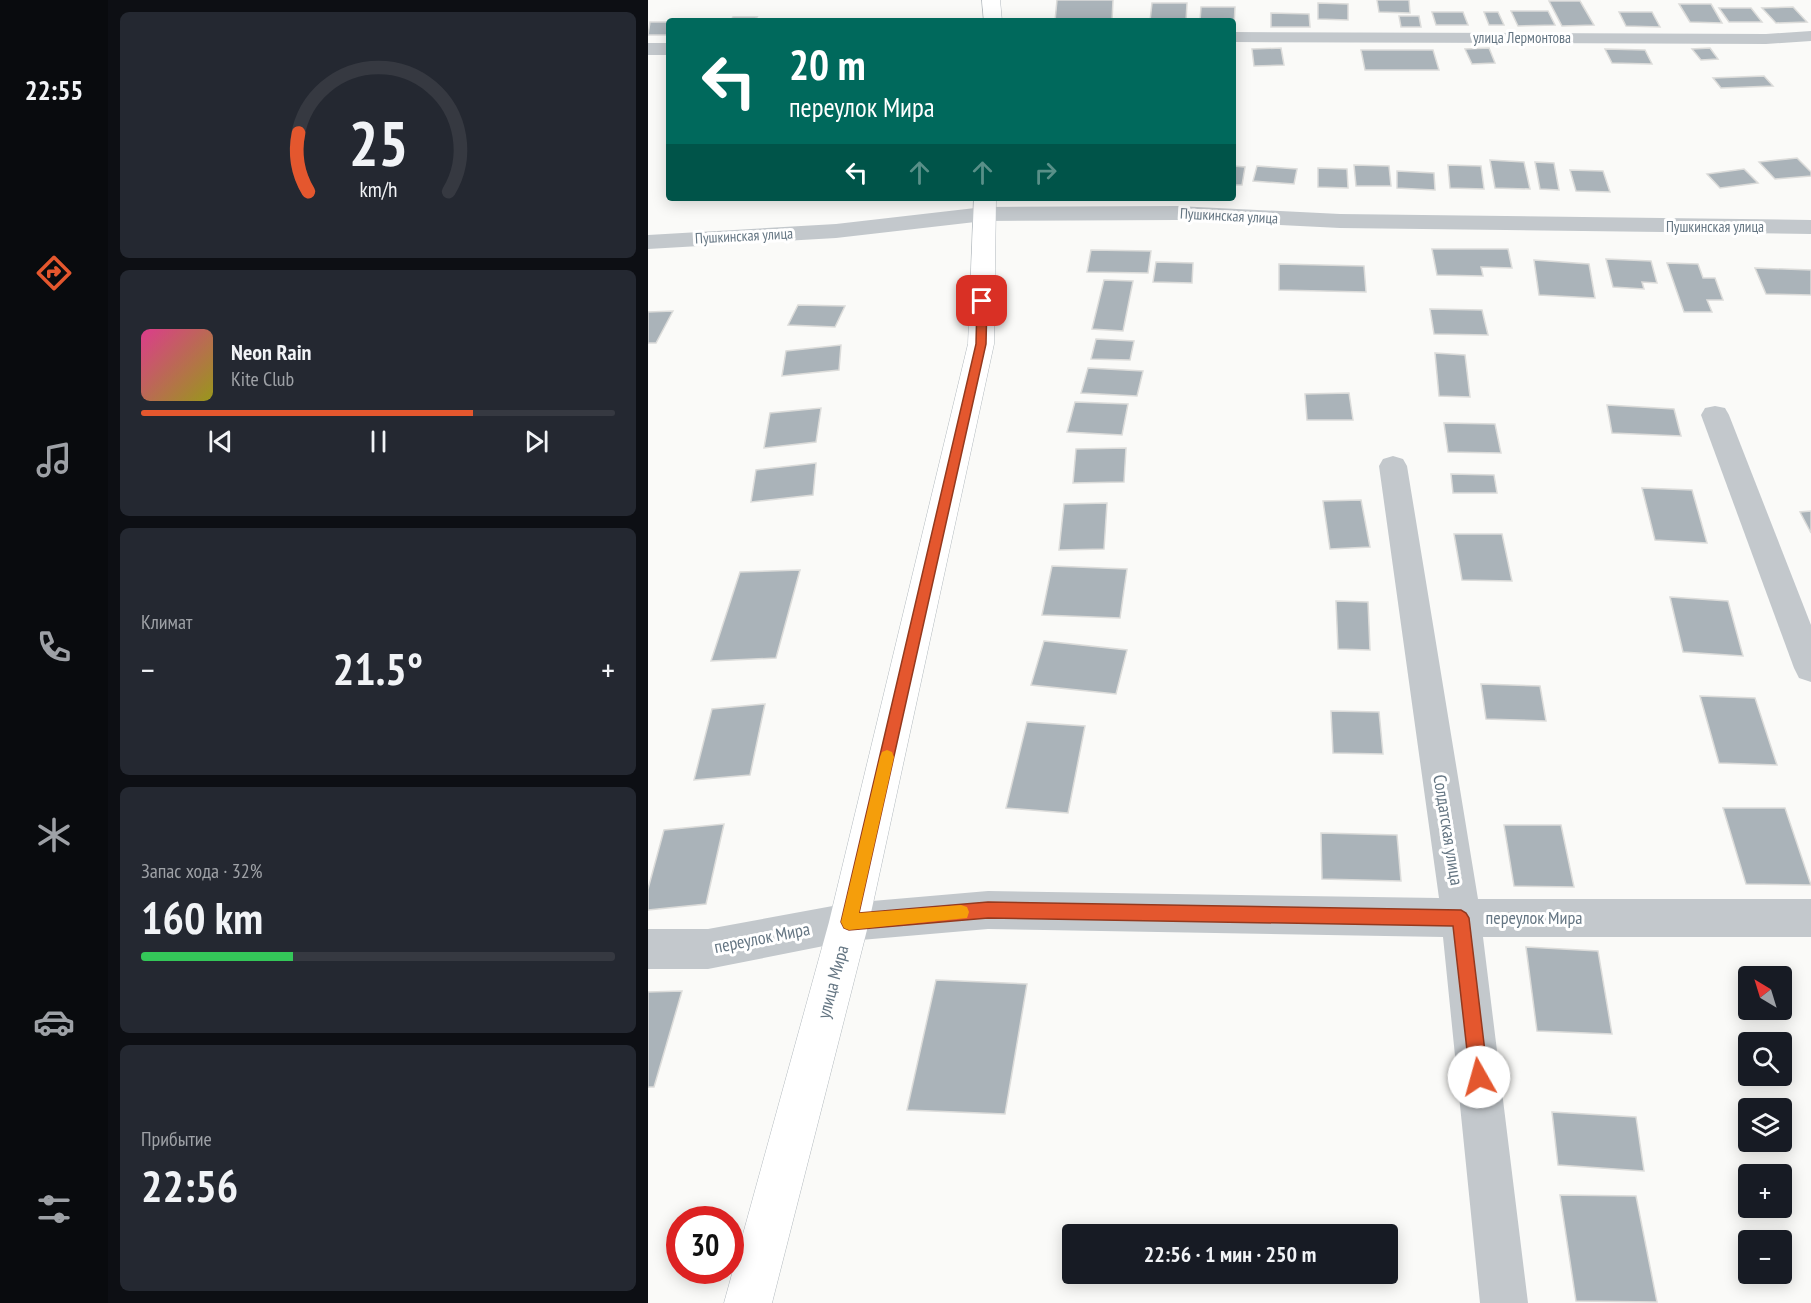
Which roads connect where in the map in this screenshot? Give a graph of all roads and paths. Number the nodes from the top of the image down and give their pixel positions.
1 (991, 0) edge
2 (993, 18) edge
3 (1811, 36) edge
4 (1236, 37) edge
5 (648, 49) edge
6 (666, 49) edge
7 (985, 206) edge
8 (1811, 227) edge
9 (648, 242) edge
10 (1715, 415) dead end
11 (1393, 466) dead end
12 (1799, 602) edge
13 (1811, 668) edge
14 (1461, 918) junction
15 (1811, 918) edge
16 (849, 922) junction
17 (648, 949) edge
18 (748, 1303) edge
19 (1504, 1303) edge

1 - 2 street
3 - 4 street, улица Лермонтова
5 - 6 street
7 - 8 street, Пушкинская улица
7 - 9 street, Пушкинская улица
7 - 16 street, улица Мира
10 - 12 street
11 - 14 street, Солдатская улица
12 - 13 street
14 - 15 street, переулок Мира
14 - 16 street, переулок Мира
14 - 19 street, Солдатская улица
16 - 17 street, переулок Мира
16 - 18 street, улица Мира

